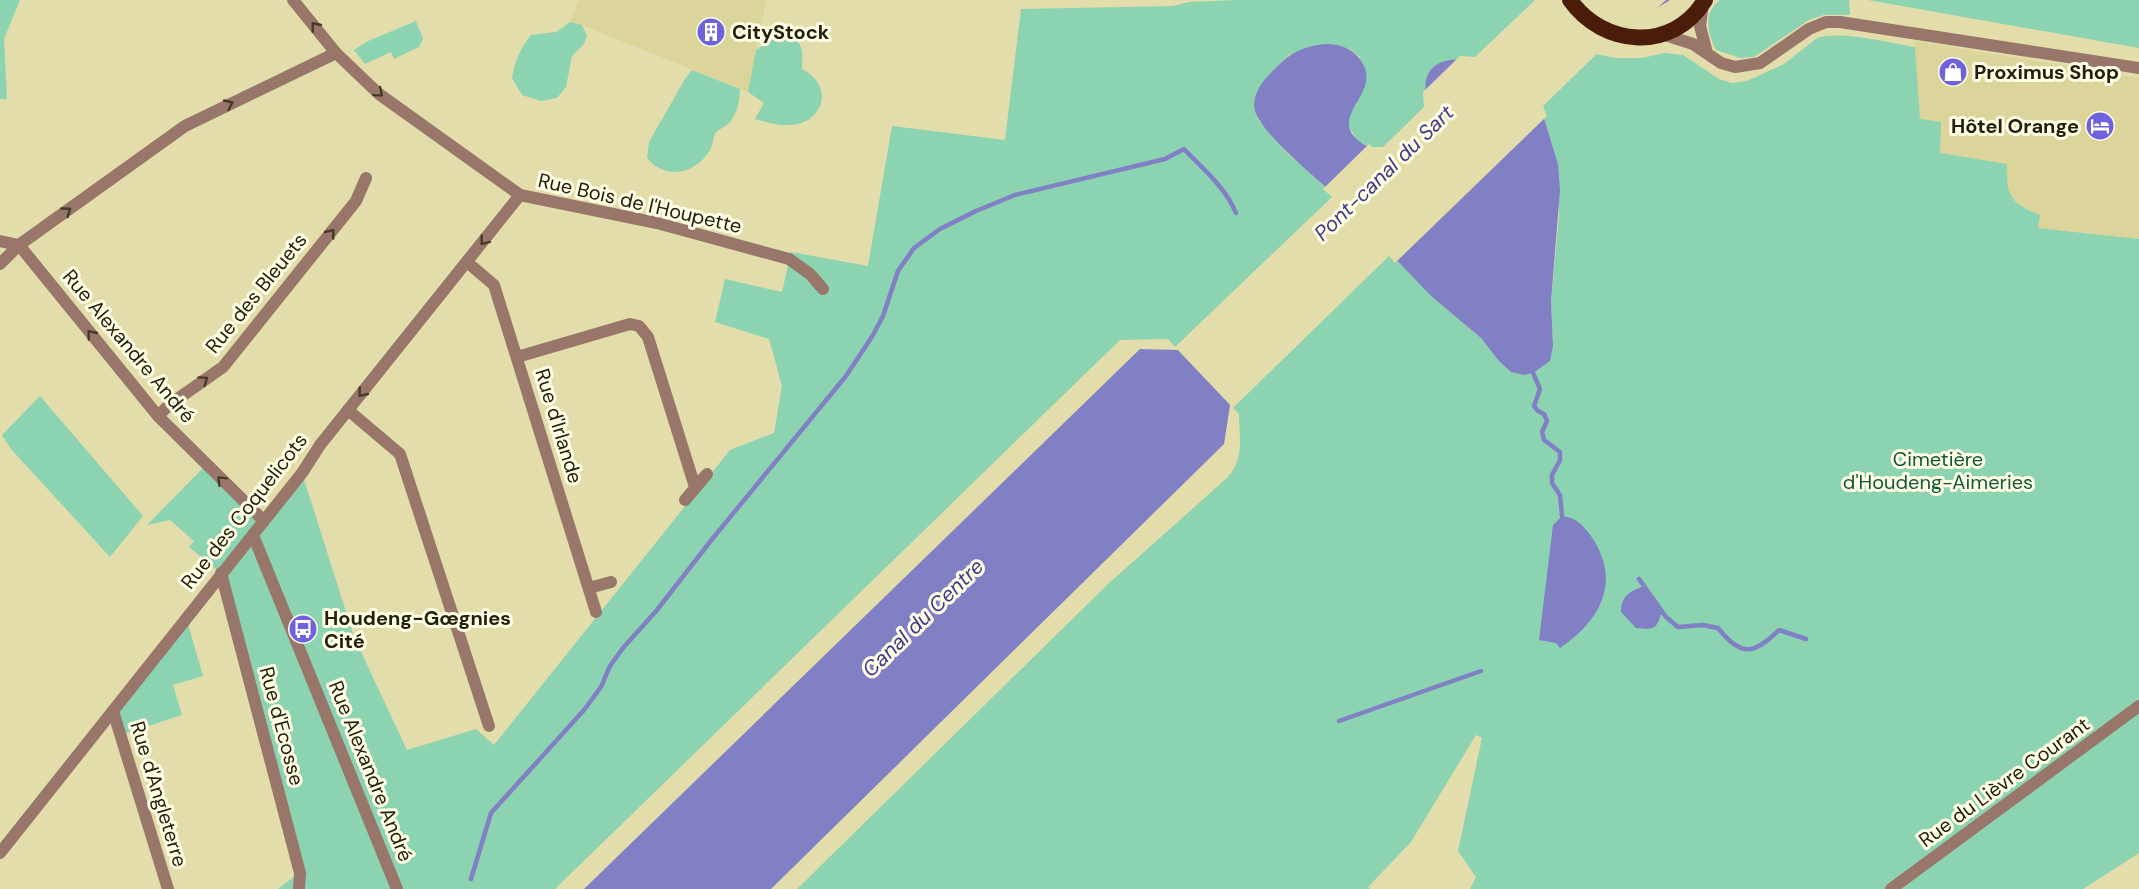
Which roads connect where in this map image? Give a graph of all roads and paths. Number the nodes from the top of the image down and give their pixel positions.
1 (293, 0) edge
2 (1570, 0) edge
3 (1704, 2) edge
4 (1662, 34) junction
5 (336, 53) junction
6 (1707, 53) junction
7 (2139, 68) edge
8 (366, 178) dead end
9 (520, 195) junction
10 (0, 241) edge
11 (19, 245) junction
12 (467, 262) junction
13 (0, 264) edge
14 (823, 289) dead end
15 (517, 357) junction
16 (348, 410) junction
17 (158, 416) junction
18 (707, 474) dead end
19 (696, 487) junction
20 (685, 500) dead end
21 (263, 520) junction
22 (253, 535) junction
23 (221, 573) junction
24 (611, 582) dead end
25 (589, 588) junction
26 (596, 612) dead end
27 (2139, 706) edge
28 (113, 711) junction
29 (489, 726) dead end
30 (0, 853) edge
31 (168, 889) edge
32 (298, 889) edge
33 (397, 889) edge
34 (1891, 889) edge

5 -> 1 street, Rue Bois de l'Houpette
2 - 4 highway
3 - 4 highway
3 - 6 street
4 - 6 street
5 -> 9 street, Rue Bois de l'Houpette
11 -> 5 street
6 - 7 street
17 -> 8 street, Rue des Bleuets
9 -> 12 street, Rue des Coquelicots
9 - 14 street, Rue Bois de l'Houpette
10 - 11 street
11 - 13 street
17 -> 11 street, Rue Alexandre André
12 - 15 street, Rue d'Irlande
12 -> 16 street, Rue des Coquelicots
15 - 19 street
15 - 25 street, Rue d'Irlande
16 - 21 street, Rue des Coquelicots
16 - 29 street
21 -> 17 street, Rue Alexandre André
18 - 19 street
19 - 20 street
21 - 22 street, Rue des Coquelicots
22 - 23 street, Rue des Coquelicots
22 - 33 street, Rue Alexandre André
23 - 28 street, Rue des Coquelicots
23 - 32 street, Rue d'Ecosse
24 - 25 street
25 - 26 street, Rue d'Irlande
27 - 34 street, Rue du Lièvre Courant
28 - 30 street, Rue des Coquelicots
28 - 31 street, Rue d'Angleterre

